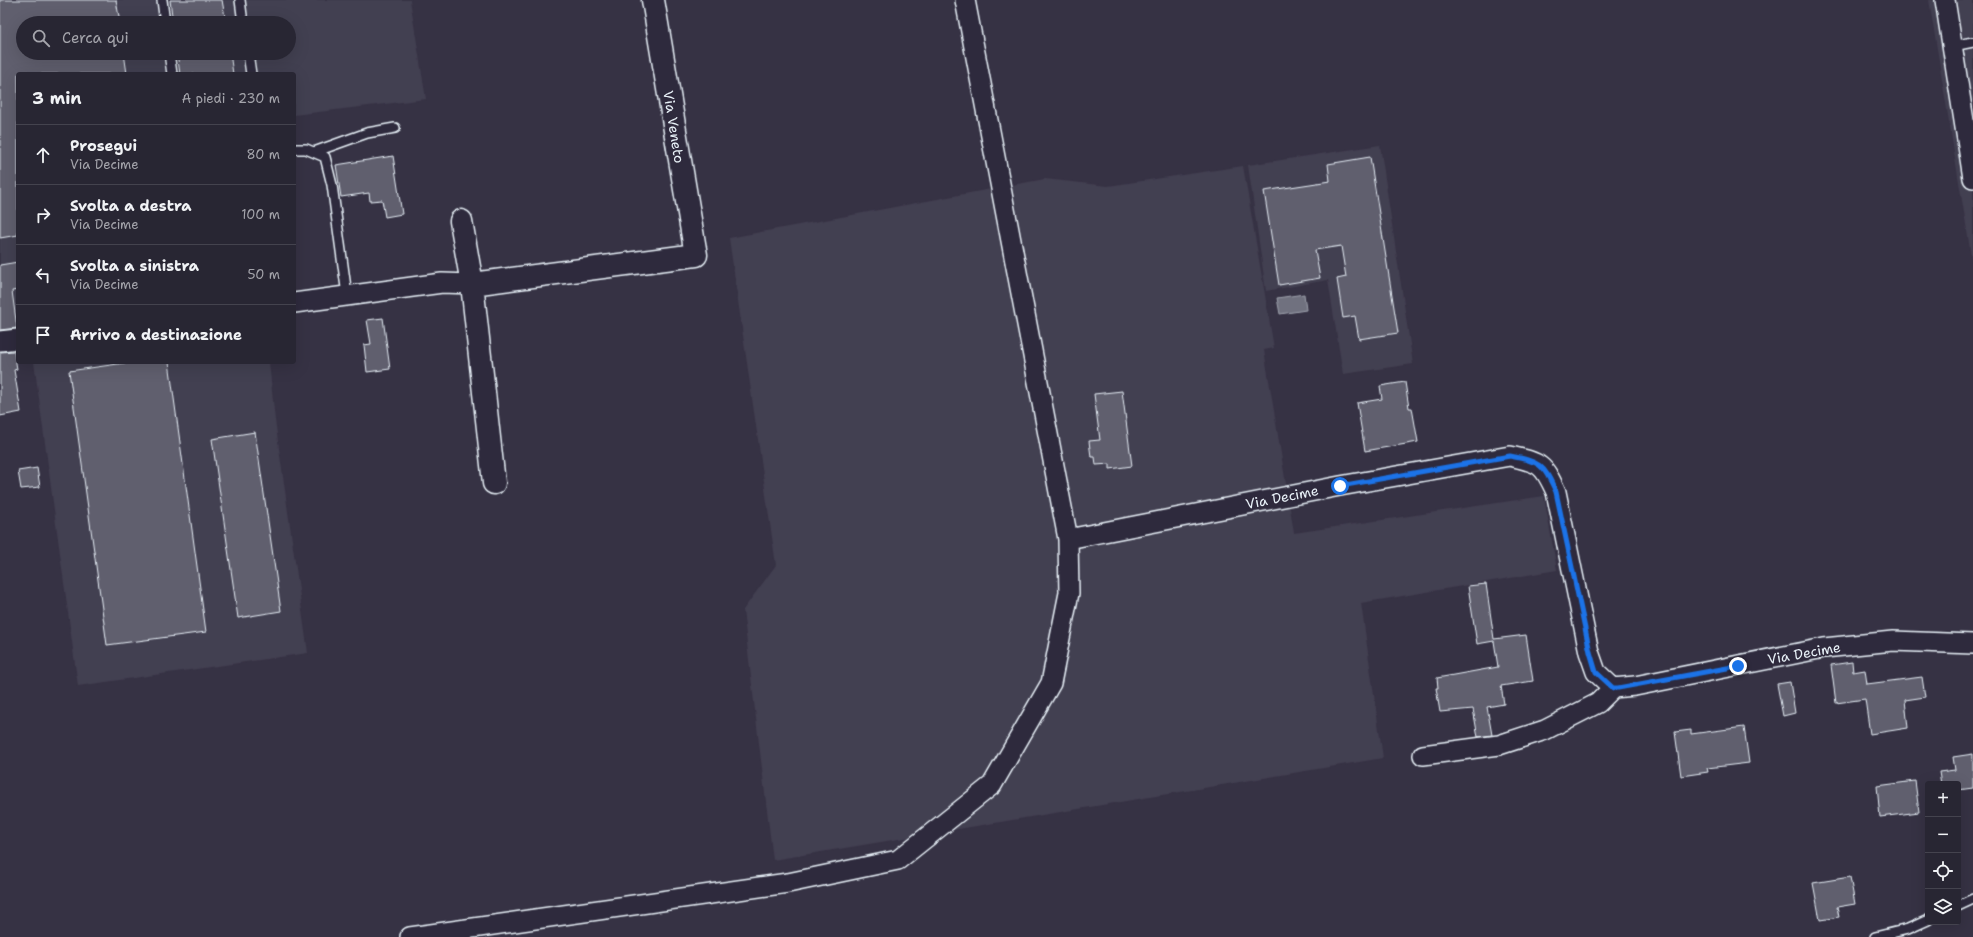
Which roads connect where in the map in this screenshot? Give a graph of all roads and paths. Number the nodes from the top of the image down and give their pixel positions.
1 (162, 0) edge
2 (240, 0) edge
3 (653, 0) edge
4 (965, 0) edge
5 (1945, 0) edge
6 (164, 16) edge
7 (242, 16) edge
8 (1973, 42) edge
9 (1954, 46) junction
10 (170, 60) edge
11 (249, 60) edge
12 (172, 72) edge
13 (251, 72) edge
14 (395, 128) dead end
15 (296, 149) edge
16 (314, 152) junction
17 (1973, 178) edge
18 (461, 221) dead end
19 (472, 284) junction
20 (347, 295) junction
21 (296, 303) edge
22 (16, 339) edge
23 (0, 341) edge
24 (494, 483) dead end
25 (1068, 539) junction
26 (1973, 644) edge
27 (1613, 688) junction
28 (1423, 756) dead end
29 (1973, 899) edge
30 (1961, 905) edge
31 (1925, 921) edge
32 (410, 937) edge
33 (1876, 937) edge

1 - 6 lane
2 - 7 lane
3 - 19 street, Via Veneto
4 - 25 street
5 - 9 street
8 - 9 lane
9 - 17 street
10 - 12 lane
11 - 13 lane
14 - 16 lane
15 - 16 lane
16 - 20 lane
18 - 19 street
19 - 20 street
19 - 24 street
20 - 21 street
22 - 23 street
25 - 27 street, Via Decime
25 - 32 street
26 - 27 street, Via Decime
27 - 28 street
29 - 30 lane
31 - 33 lane

